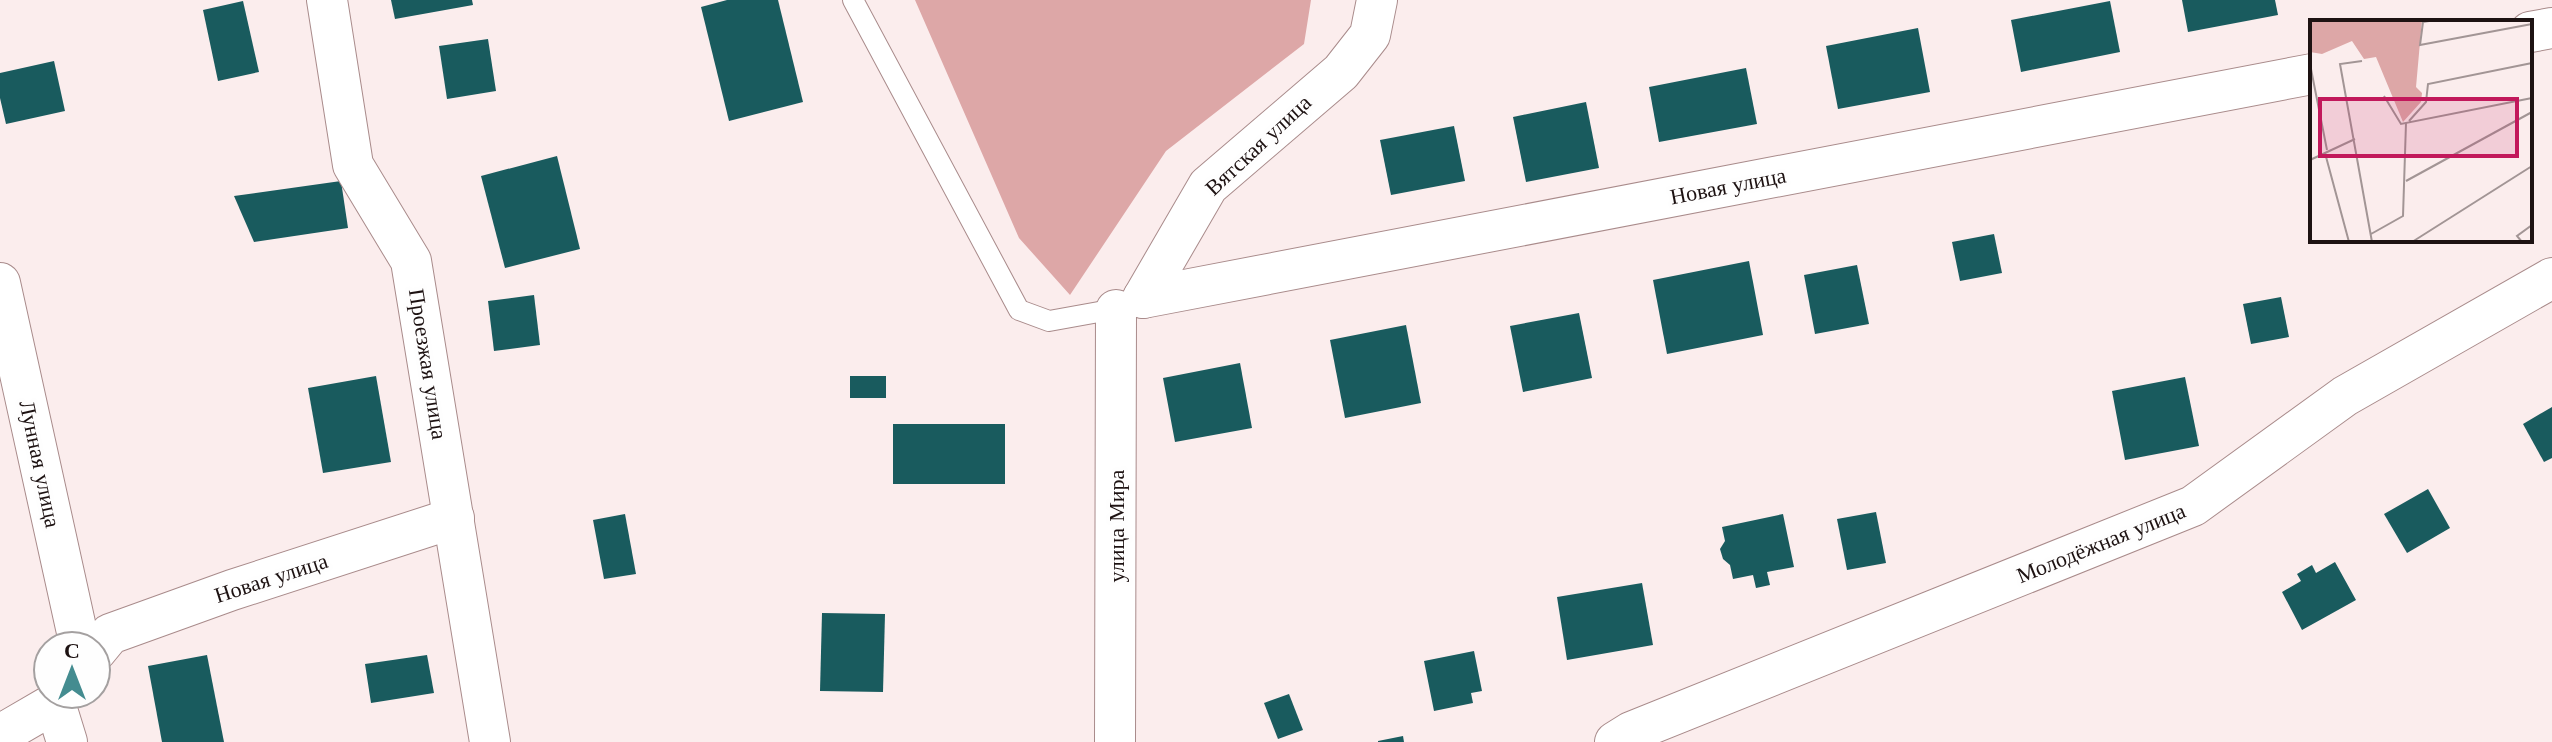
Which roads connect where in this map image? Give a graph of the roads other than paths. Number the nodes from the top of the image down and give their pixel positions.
1 (327, 0) edge
2 (853, 0) edge
3 (1377, 0) edge
4 (2552, 28) edge
5 (2532, 32) edge
6 (2310, 74) edge
7 (2552, 278) edge
8 (0, 283) edge
9 (1130, 304) junction
10 (454, 518) junction
11 (76, 630) edge
12 (112, 633) edge
13 (40, 710) edge
14 (61, 710) edge
15 (0, 735) edge
16 (67, 742) edge
17 (490, 742) edge
18 (1115, 742) edge
19 (1615, 742) edge

1 - 10 street, Проезжая улица
2 - 9 lane
3 - 9 street, Вятская улица
4 - 5 street
6 - 9 street, Новая улица
7 - 19 street, Молодёжная улица
8 - 11 street, Лунная улица
9 - 18 street, улица Мира
10 - 12 street, Новая улица
10 - 17 street, Проезжая улица
13 - 15 street
14 - 16 street

